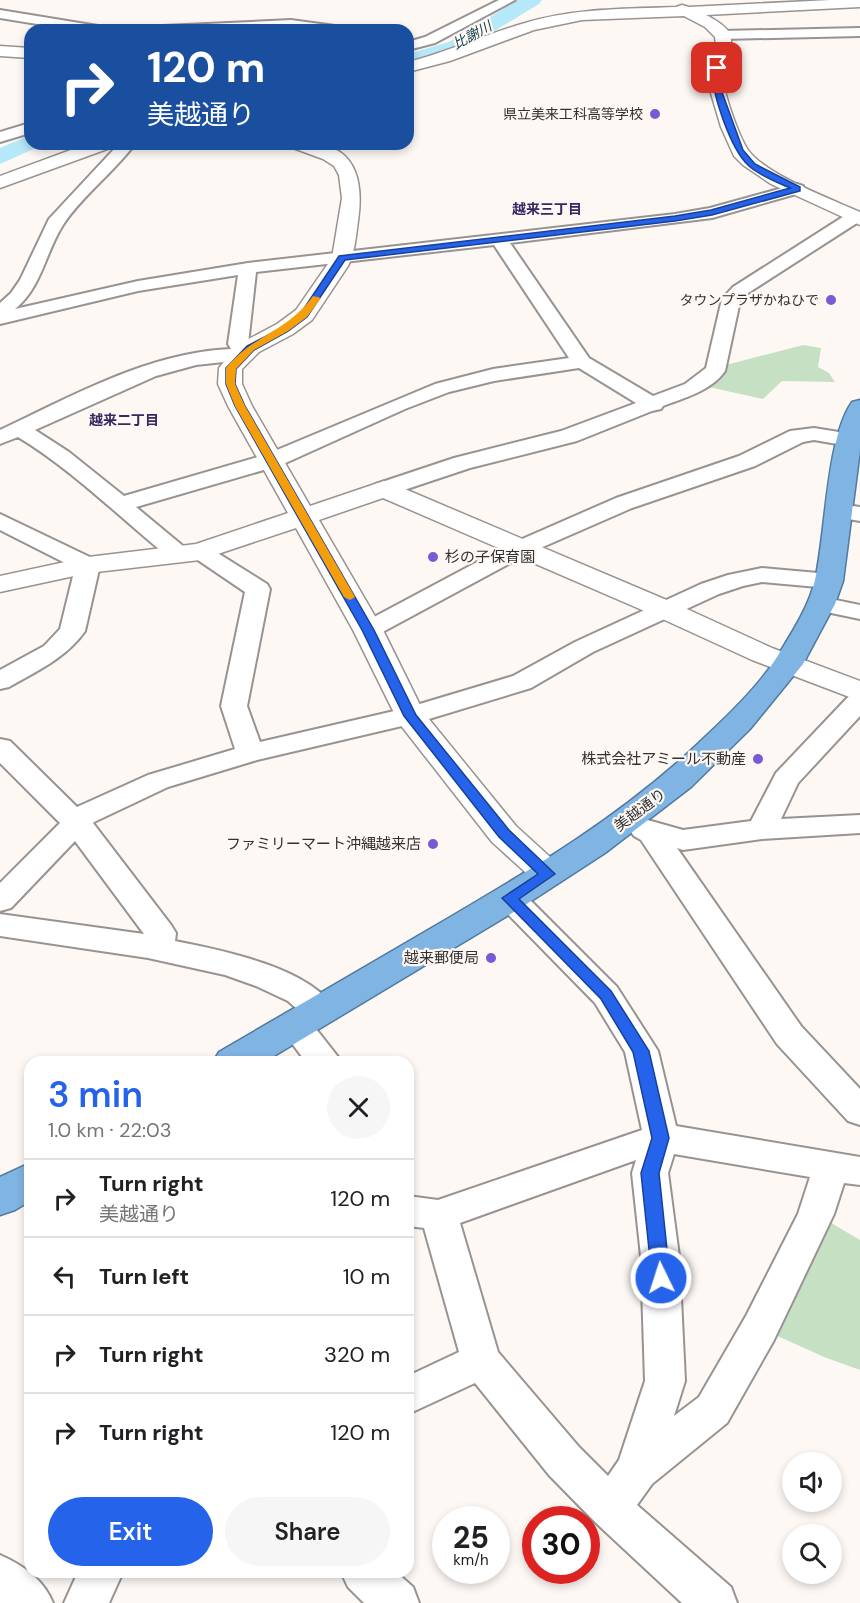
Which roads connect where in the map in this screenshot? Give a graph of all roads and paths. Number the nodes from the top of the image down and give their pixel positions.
1 (509, 0) edge
2 (667, 0) edge
3 (860, 3) edge
4 (798, 6) junction
5 (686, 11) junction
6 (0, 14) edge
7 (61, 24) edge
8 (260, 24) edge
9 (303, 24) edge
10 (790, 32) junction
11 (860, 32) edge
12 (722, 35) junction
13 (414, 44) edge
14 (0, 51) edge
15 (24, 53) edge
16 (414, 66) edge
17 (24, 130) edge
18 (0, 137) edge
19 (88, 150) edge
20 (122, 150) edge
21 (313, 150) edge
22 (0, 182) edge
23 (797, 189) junction
24 (858, 218) edge
25 (499, 240) junction
26 (342, 258) junction
27 (248, 268) junction
28 (0, 312) edge
29 (0, 318) edge
30 (244, 355) junction
31 (582, 362) junction
32 (654, 405) junction
33 (860, 407) edge
34 (9, 433) edge
35 (852, 457) edge
36 (273, 460) junction
37 (384, 489) junction
38 (122, 504) junction
39 (849, 512) edge
40 (305, 517) junction
41 (0, 521) edge
42 (521, 548) junction
43 (189, 552) junction
44 (88, 565) junction
45 (0, 584) edge
46 (825, 593) junction
47 (666, 610) junction
48 (860, 612) edge
49 (368, 630) junction
50 (788, 664) junction
51 (0, 681) edge
52 (860, 692) edge
53 (860, 700) edge
54 (410, 716) junction
55 (0, 747) edge
56 (250, 753) junction
57 (76, 822) junction
58 (860, 824) edge
59 (640, 826) junction
60 (762, 829) junction
61 (548, 874) junction
62 (510, 898) junction
63 (0, 901) edge
64 (0, 925) edge
65 (159, 950) junction
66 (307, 1019) junction
67 (243, 1056) edge
68 (322, 1056) edge
69 (860, 1111) edge
70 (661, 1138) junction
71 (845, 1168) edge
72 (24, 1184) edge
73 (0, 1198) edge
74 (424, 1213) edge
75 (481, 1361) junction
76 (414, 1393) edge
77 (637, 1470) junction
78 (610, 1508) junction
79 (0, 1577) edge
80 (98, 1578) edge
81 (370, 1578) edge
82 (31, 1603) edge
83 (86, 1603) edge
84 (397, 1603) edge
85 (716, 1603) edge

1 - 13 street
2 - 5 street
3 - 4 street
4 - 5 street
4 - 10 street
5 - 12 street
5 - 16 street
6 - 7 street
8 - 9 street
10 - 11 street
10 - 12 street
12 - 23 street
14 - 15 street
17 - 18 street
19 - 22 street
20 - 28 street
21 - 26 street
23 - 24 street
23 - 25 street
24 - 32 street
25 - 26 street
25 - 31 street
26 - 27 street
26 - 30 street
27 - 29 street
27 - 30 street
30 - 34 street
30 - 36 street
31 - 32 street
31 - 36 street
32 - 37 street
33 - 35 highway, 美越通り
34 - 38 street
35 - 39 highway, 美越通り
35 - 42 street
36 - 38 street
36 - 40 street
37 - 40 street
37 - 42 street
38 - 43 street
39 - 46 highway, 美越通り
40 - 43 street
40 - 49 street
41 - 44 street
42 - 47 street
42 - 49 street
43 - 44 street
43 - 56 street
44 - 45 street
44 - 51 street
46 - 47 street
46 - 48 street
46 - 50 highway, 美越通り
47 - 50 street
47 - 54 street
49 - 54 street
50 - 52 street
50 - 59 highway, 美越通り
53 - 60 street
54 - 56 street
54 - 61 street
55 - 57 street
56 - 57 street
57 - 63 street
57 - 65 street
58 - 60 street
59 - 60 street
59 - 61 highway, 美越通り
59 - 69 street
61 - 62 highway, 美越通り
62 - 66 highway, 美越通り
62 - 70 street
64 - 65 street
65 - 66 street
66 - 67 highway, 美越通り
66 - 68 street
70 - 71 street
70 - 74 street
70 - 77 street
71 - 77 street
72 - 73 highway
74 - 75 street
75 - 76 street
75 - 78 street
77 - 78 street
78 - 85 street
79 - 82 street
80 - 83 street
81 - 84 street

